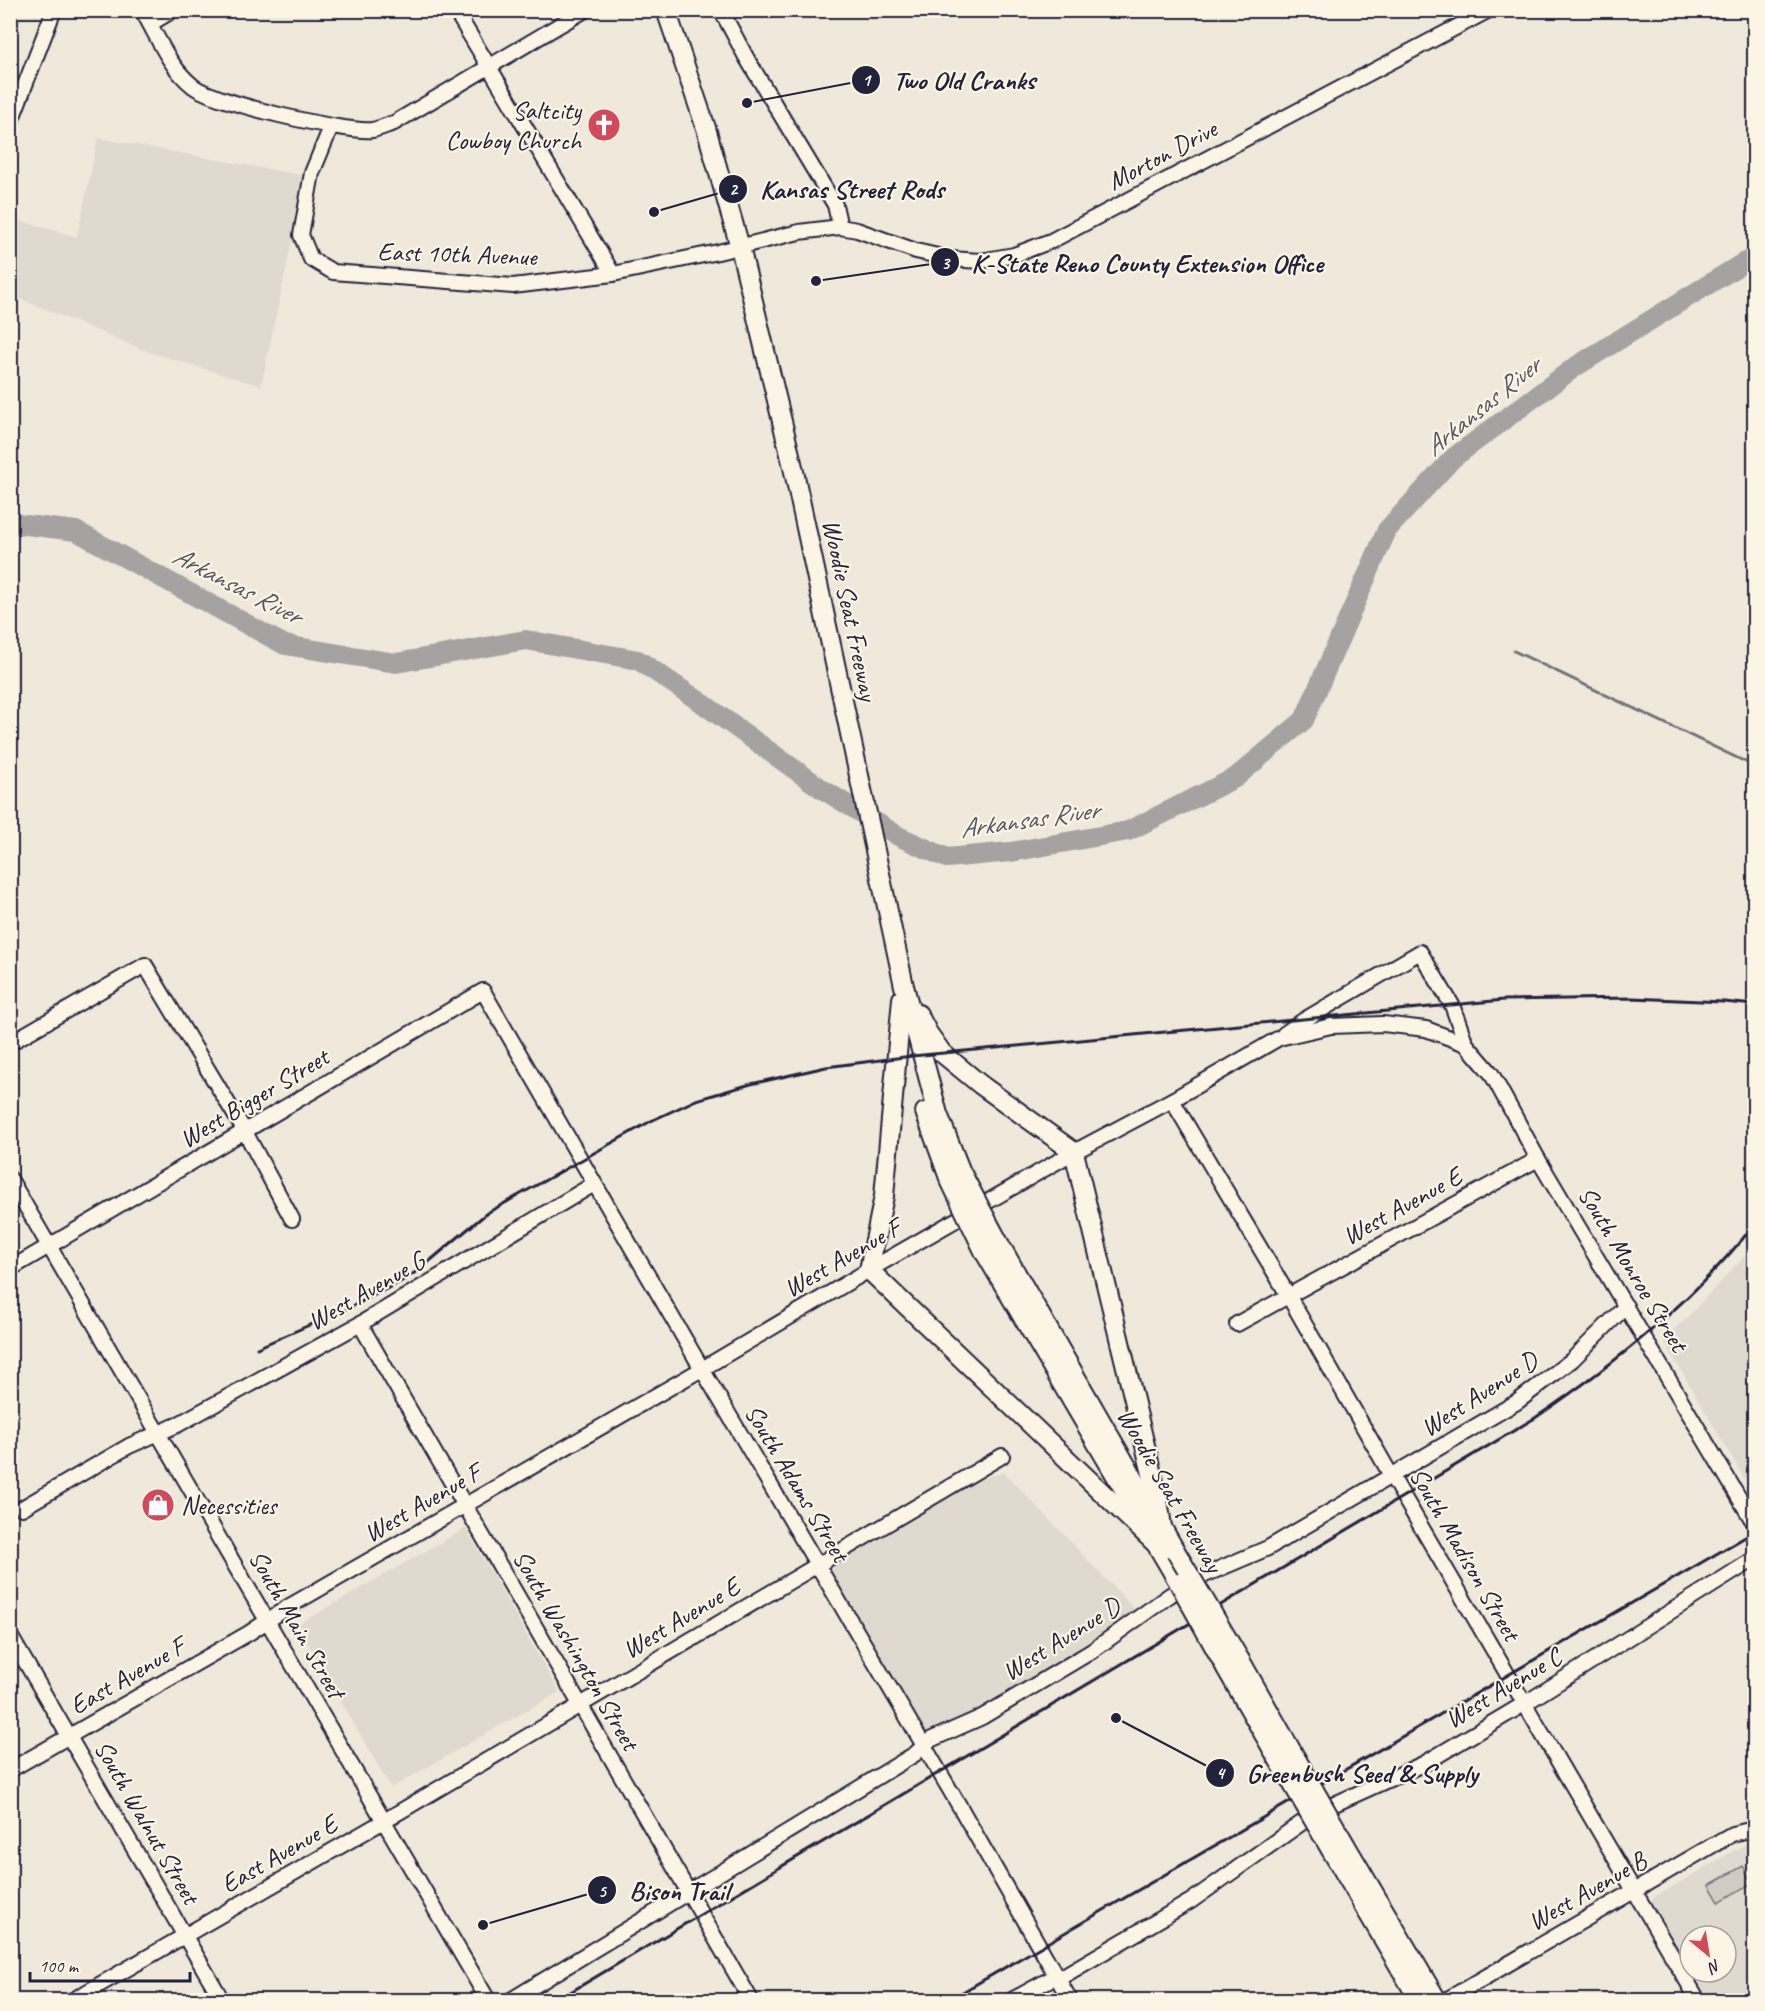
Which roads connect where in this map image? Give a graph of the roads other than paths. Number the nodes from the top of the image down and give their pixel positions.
1 (54, 10) edge
2 (142, 10) edge
3 (174, 10) edge
4 (455, 10) edge
5 (585, 10) edge
6 (666, 10) edge
7 (721, 10) edge
8 (1489, 10) edge
9 (150, 24) junction
10 (488, 67) junction
11 (10, 124) edge
12 (331, 127) junction
13 (840, 227) junction
14 (740, 247) junction
15 (613, 274) junction
16 (904, 986) junction
17 (483, 991) joint
18 (1280, 1038) junction
19 (10, 1043) edge
20 (1466, 1044) junction
21 (1172, 1100) junction
22 (244, 1130) junction
23 (1074, 1152) junction
24 (1538, 1158) junction
25 (10, 1179) edge
26 (594, 1184) junction
27 (292, 1219) dead end
28 (50, 1246) junction
29 (10, 1269) edge
30 (869, 1270) junction
31 (1288, 1295) junction
32 (1626, 1306) junction
33 (360, 1324) junction
34 (1237, 1324) dead end
35 (702, 1369) junction
36 (158, 1433) junction
37 (1002, 1456) dead end
38 (1392, 1477) junction
39 (465, 1506) junction
40 (22, 1508) dead end
41 (1755, 1523) edge
42 (1158, 1535) junction
43 (1755, 1559) edge
44 (818, 1564) junction
45 (267, 1621) junction
46 (11, 1637) edge
47 (1524, 1704) junction
48 (580, 1705) junction
49 (70, 1737) junction
50 (923, 1746) junction
51 (10, 1770) edge
52 (384, 1821) junction
53 (1755, 1828) edge
54 (1634, 1891) junction
55 (688, 1893) junction
56 (185, 1936) junction
57 (1411, 1972) junction
58 (1057, 1978) junction
59 (73, 2001) edge
60 (222, 2001) edge
61 (488, 2001) edge
62 (511, 2001) edge
63 (751, 2001) edge
64 (1012, 2001) edge
65 (1070, 2001) edge
66 (1419, 2001) edge
67 (1437, 2001) edge
68 (1446, 2001) edge
69 (1698, 2001) edge

1 - 11 street
2 - 9 street
3 - 9 street
4 - 10 street
5 - 10 street
6 - 14 main road, Woodie Seat Freeway
7 - 13 street
8 - 13 street, Morton Drive
9 - 12 street
10 - 12 street
10 - 15 street
12 - 15 street, East 10th Avenue
13 - 14 street, East 10th Avenue
14 - 15 street, East 10th Avenue
14 - 16 main road, Woodie Seat Freeway
16 - 23 main road
16 - 30 main road
16 - 42 main road, Woodie Seat Freeway, bridge
17 - 22 street, West Bigger Street
17 - 26 street, South Adams Street
18 - 20 street, West Avenue F
18 - 20 street
18 - 21 street, West Avenue F
19 - 22 street
20 - 24 street, South Monroe Street
21 - 23 street, West Avenue F
21 - 31 street, South Madison Street
22 - 27 street
22 - 28 street, West Bigger Street
23 - 30 street, West Avenue F
23 - 42 main road
24 - 31 street, West Avenue E
24 - 32 street, South Monroe Street
25 - 28 street, South Main Street
26 - 33 street, West Avenue G
26 - 35 street, South Adams Street
28 - 29 street, West Bigger Street
28 - 36 street, South Main Street
30 - 35 street, West Avenue F
30 - 42 main road
31 - 34 street, West Avenue E
31 - 38 street, South Madison Street
32 - 38 street, West Avenue D
32 - 41 street, South Monroe Street
33 - 36 street, West Avenue G
33 - 39 street, South Washington Street
35 - 39 street, West Avenue F
35 - 44 street, South Adams Street
36 - 40 street, West Avenue G
36 - 45 street, South Main Street
37 - 44 street, West Avenue E
38 - 47 street, South Madison Street
38 - 50 street, West Avenue D
39 - 45 street, West Avenue F
39 - 48 street, South Washington Street
42 - 57 main road, Woodie Seat Freeway, bridge
43 - 47 street, West Avenue C
44 - 48 street, West Avenue E
44 - 50 street, South Adams Street
45 - 49 street, East Avenue F
45 - 52 street, South Main Street
46 - 49 street, South Walnut Street
47 - 54 street, South Madison Street
47 - 58 street, West Avenue C
48 - 52 street, West Avenue E
48 - 55 street, South Washington Street
49 - 51 street, East Avenue F
49 - 56 street, South Walnut Street
50 - 55 street, West Avenue D
50 - 58 street, South Adams Street
52 - 56 street, East Avenue E
52 - 61 street, South Main Street
53 - 54 street, West Avenue B
54 - 68 street, West Avenue B
54 - 69 street, South Madison Street
55 - 62 street, West Avenue D
55 - 63 street, South Washington Street
56 - 59 street, East Avenue E
56 - 60 street, South Walnut Street
57 - 66 main road, Woodie Seat Freeway
57 - 67 main road, Woodie Seat Freeway
58 - 64 street, West Avenue C
58 - 65 street, South Adams Street

